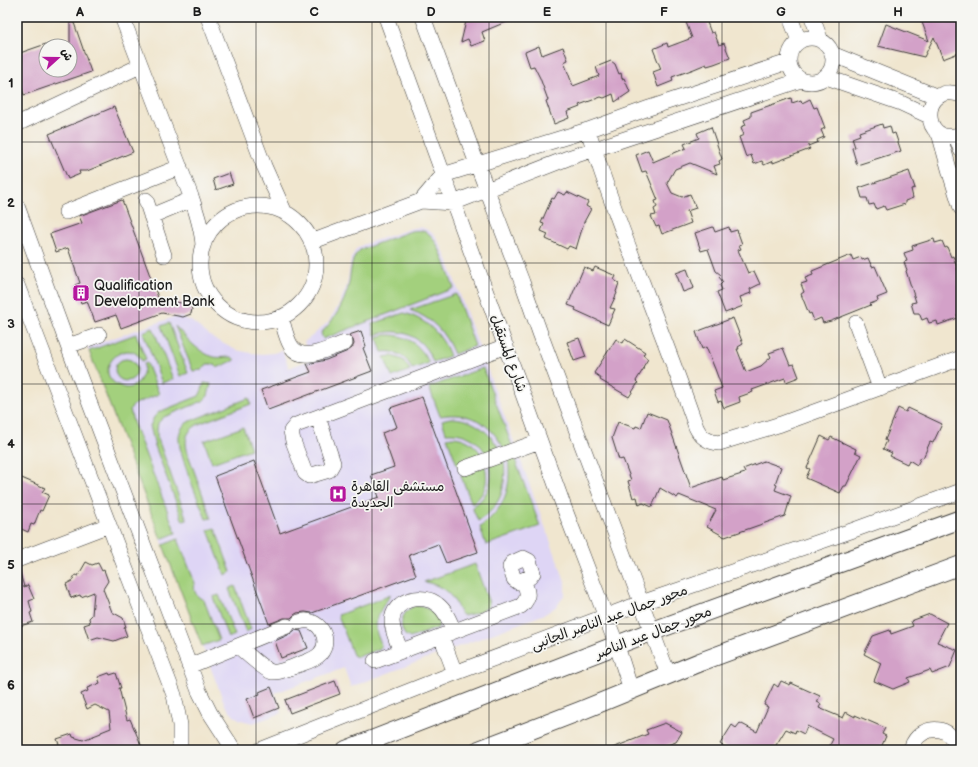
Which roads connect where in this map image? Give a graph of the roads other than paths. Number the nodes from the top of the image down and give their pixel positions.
1 (122, 17) edge
2 (208, 17) edge
3 (386, 17) edge
4 (423, 17) edge
5 (790, 17) edge
6 (812, 17) edge
7 (799, 41) junction
8 (821, 41) junction
9 (832, 54) junction
10 (788, 62) junction
11 (140, 66) junction
12 (826, 77) junction
13 (801, 80) junction
14 (961, 95) edge
15 (938, 97) junction
16 (929, 116) junction
17 (17, 124) edge
18 (588, 130) junction
19 (939, 133) junction
20 (959, 140) edge
21 (594, 149) junction
22 (476, 164) junction
23 (180, 167) junction
24 (443, 175) junction
25 (486, 191) junction
26 (192, 199) junction
27 (146, 200) dead end
28 (421, 201) junction
29 (453, 203) junction
30 (17, 206) edge
31 (961, 208) edge
32 (66, 212) dead end
33 (285, 213) junction
34 (151, 216) junction
35 (311, 242) junction
36 (202, 245) junction
37 (164, 255) dead end
38 (17, 285) edge
39 (281, 317) junction
40 (856, 323) dead end
41 (99, 335) dead end
42 (345, 343) dead end
43 (68, 346) junction
44 (506, 346) junction
45 (961, 358) edge
46 (880, 388) junction
47 (318, 417) dead end
48 (540, 441) junction
49 (465, 468) dead end
50 (961, 491) edge
51 (961, 519) edge
52 (109, 525) junction
53 (17, 560) edge
54 (961, 565) edge
55 (523, 580) dead end
56 (641, 603) junction
57 (606, 617) junction
58 (653, 631) junction
59 (448, 634) junction
60 (238, 646) junction
61 (617, 646) junction
62 (401, 651) junction
63 (375, 661) dead end
64 (189, 666) junction
65 (455, 673) junction
66 (668, 674) junction
67 (631, 690) junction
68 (180, 750) edge
69 (234, 750) edge
70 (260, 750) edge
71 (346, 750) edge
72 (479, 750) edge
73 (911, 750) edge
74 (957, 750) edge

1 - 11 street
2 - 33 street
3 - 24 street, شارع المستقبل
4 - 22 street
5 - 7 street
6 - 8 street
7 - 8 street
7 - 10 street
8 - 9 street
9 - 12 street
9 - 15 street
10 - 13 street
10 - 18 street
11 - 17 street
11 - 23 street
12 - 13 street
12 - 16 street
13 - 21 street
14 - 15 street
15 - 16 street
16 - 19 street
18 - 21 street
18 - 22 street
19 - 20 street
19 - 31 street
21 - 25 street
21 - 46 street
22 - 24 street
22 - 25 street
23 - 26 street
23 - 32 street
24 - 28 street
24 - 29 street, شارع المستقبل
25 - 29 street
25 - 56 street
26 - 34 street
26 - 36 street
27 - 34 street
28 - 29 street
28 - 35 street
29 - 44 street, شارع المستقبل
30 - 43 street
33 - 35 street
33 - 36 street
34 - 37 street
35 - 39 street
36 - 39 street
38 - 52 street
39 - 42 street
40 - 46 street
41 - 43 street
43 - 64 street
44 - 47 street
44 - 48 street, شارع المستقبل
45 - 46 street
48 - 49 street
48 - 57 street, شارع المستقبل
50 - 56 street, محور جمال عبد الناصر الجانبى
51 - 58 main road, محور جمال عبد الناصر
52 - 53 street
52 - 68 street
54 - 66 main road
55 - 59 street
56 - 57 street, محور جمال عبد الناصر الجانبى
56 - 58 street
57 - 61 street, شارع المستقبل
57 - 65 street, محور جمال عبد الناصر الجانبى
58 - 61 main road, محور جمال عبد الناصر
58 - 66 street
59 - 62 street
59 - 62 street
59 - 65 street
60 - 60 street
60 - 64 street
61 - 67 street, شارع المستقبل
61 - 71 main road, محور جمال عبد الناصر
62 - 63 street
64 - 69 street
65 - 70 street, محور جمال عبد الناصر الجانبى
66 - 67 main road
67 - 72 main road
73 - 74 street

